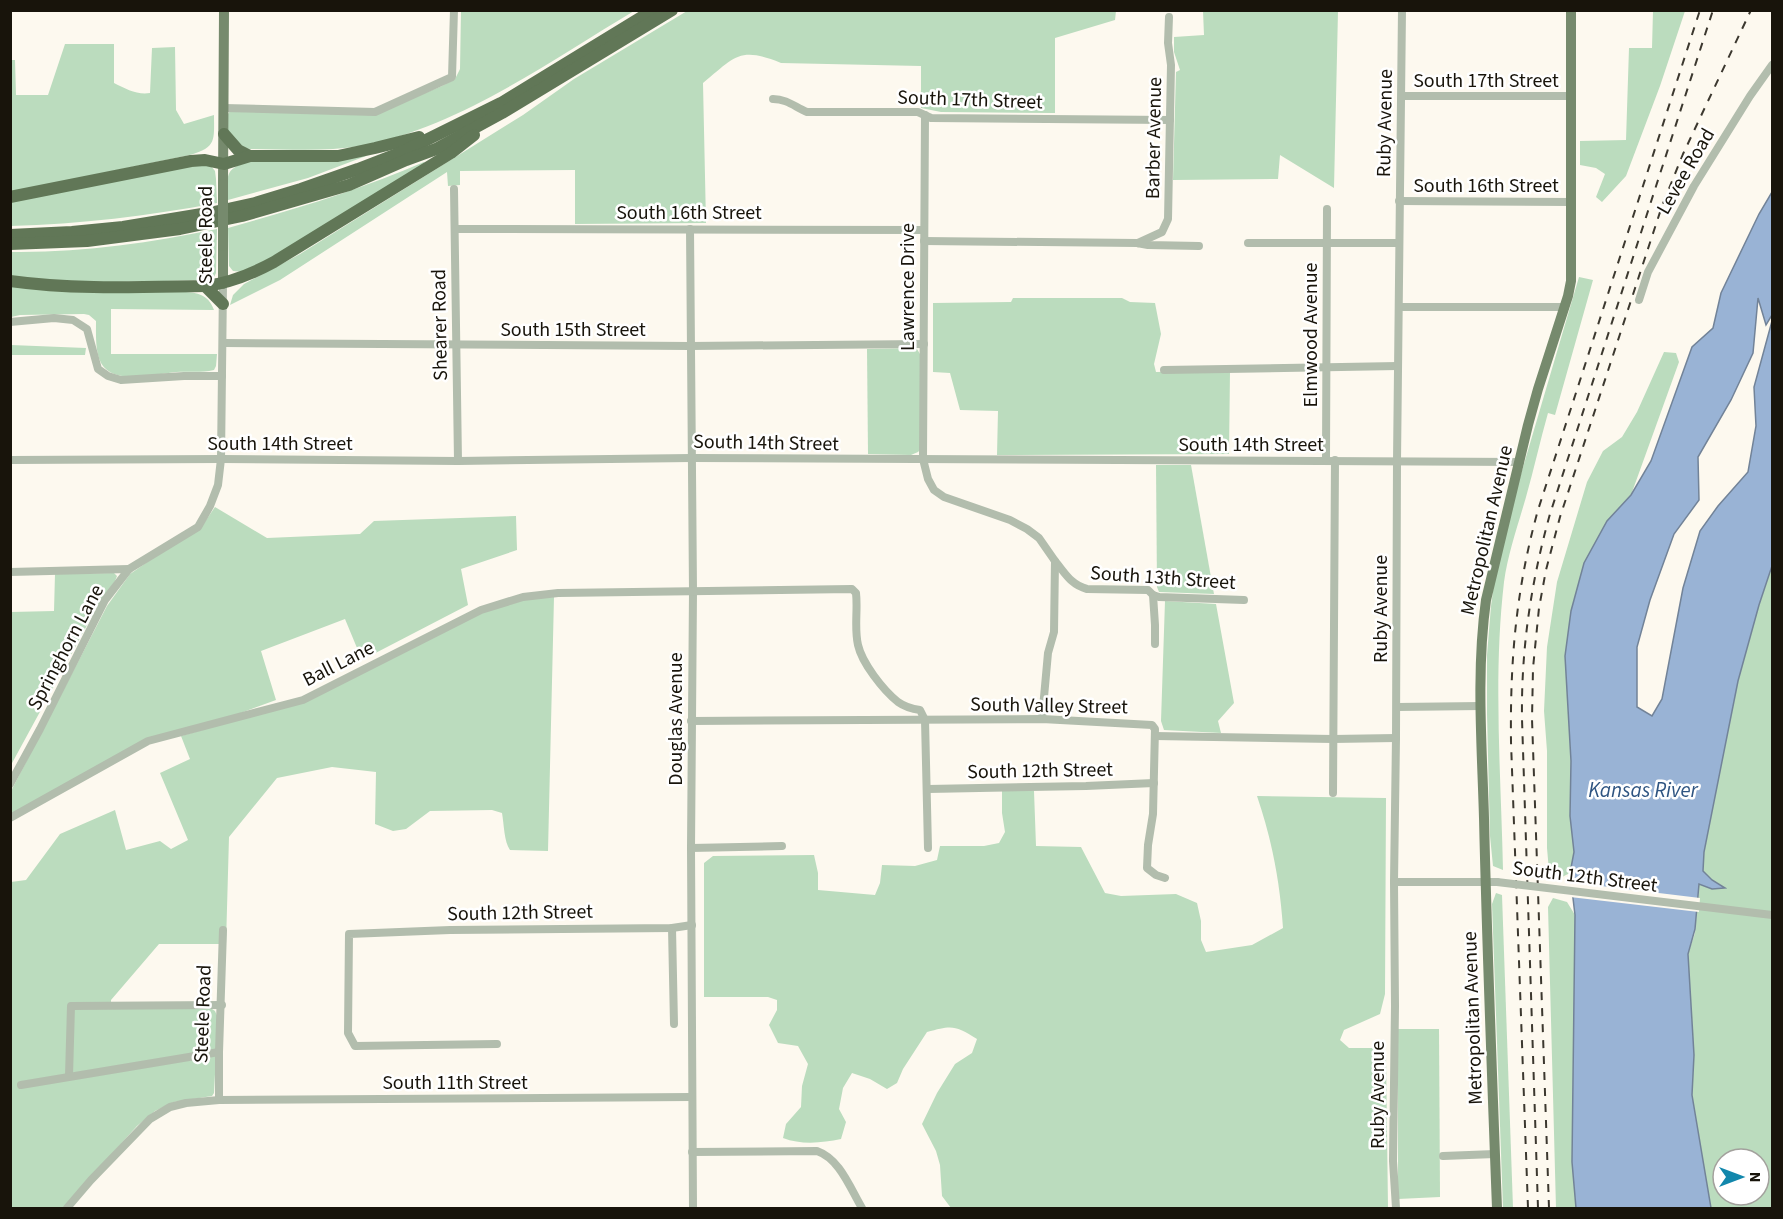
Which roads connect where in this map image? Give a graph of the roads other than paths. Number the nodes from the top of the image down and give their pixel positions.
1 (224, 10) edge
2 (454, 10) edge
3 (653, 10) edge
4 (672, 10) edge
5 (1402, 10) edge
6 (1571, 10) edge
7 (1169, 17) dead end
8 (1773, 65) edge
9 (1402, 96) junction
10 (1570, 96) junction
11 (773, 99) dead end
12 (224, 108) junction
13 (502, 113) junction
14 (925, 115) junction
15 (1170, 120) junction
16 (449, 128) junction
17 (224, 134) junction
18 (250, 156) junction
19 (224, 164) junction
20 (454, 189) dead end
21 (10, 197) edge
22 (1400, 201) junction
23 (1572, 202) junction
24 (1327, 209) dead end
25 (454, 228) junction
26 (690, 229) junction
27 (924, 230) junction
28 (10, 235) edge
29 (924, 241) junction
30 (1137, 243) junction
31 (1248, 243) dead end
32 (1328, 243) junction
33 (1399, 243) junction
34 (10, 244) edge
35 (1199, 246) dead end
36 (10, 281) edge
37 (223, 284) junction
38 (206, 286) junction
39 (1640, 300) dead end
40 (223, 304) junction
41 (1399, 307) junction
42 (1564, 307) junction
43 (10, 322) edge
44 (223, 343) junction
45 (924, 344) junction
46 (455, 345) junction
47 (690, 346) junction
48 (1326, 366) junction
49 (1398, 366) junction
50 (1164, 370) dead end
51 (222, 375) junction
52 (691, 458) junction
53 (221, 459) junction
54 (924, 459) junction
55 (10, 460) edge
56 (458, 460) junction
57 (1331, 460) junction
58 (1397, 461) junction
59 (1520, 462) junction
60 (1055, 561) junction
61 (129, 569) junction
62 (10, 572) edge
63 (693, 591) junction
64 (1153, 595) junction
65 (1244, 600) dead end
66 (1155, 644) dead end
67 (1481, 706) junction
68 (1397, 707) junction
69 (1042, 719) junction
70 (925, 720) junction
71 (691, 721) junction
72 (1155, 736) junction
73 (1396, 738) junction
74 (1333, 739) junction
75 (1154, 783) junction
76 (10, 784) edge
77 (928, 789) junction
78 (1333, 793) dead end
79 (10, 818) edge
80 (782, 846) dead end
81 (691, 848) junction
82 (928, 848) dead end
83 (1165, 878) dead end
84 (1394, 882) junction
85 (1491, 882) junction
86 (1773, 915) edge
87 (692, 925) junction
88 (672, 928) junction
89 (223, 930) dead end
90 (222, 1005) junction
91 (674, 1024) dead end
92 (497, 1044) dead end
93 (219, 1052) junction
94 (69, 1076) junction
95 (21, 1085) dead end
96 (691, 1096) junction
97 (219, 1100) junction
98 (692, 1152) junction
99 (1495, 1154) junction
100 (1443, 1156) dead end
101 (67, 1209) edge
102 (693, 1209) edge
103 (862, 1209) edge
104 (1395, 1209) edge
105 (1497, 1209) edge

1 - 12 main road, Steele Road
2 - 12 street
3 - 16 highway
4 - 13 highway
5 - 9 street, Ruby Avenue
6 - 10 main road, Metropolitan Avenue
7 - 15 street, Barber Avenue
8 - 39 street, Levee Road
9 - 10 street, South 17th Street
9 - 22 street, Ruby Avenue
10 - 23 main road, Metropolitan Avenue
11 - 14 street, South 17th Street
12 - 17 main road, Steele Road
13 - 34 highway
13 - 37 highway
14 - 15 street, South 17th Street
14 - 27 street, Lawrence Drive
15 - 30 street, Barber Avenue
16 - 18 highway
16 - 28 highway
17 - 18 highway
17 - 19 main road, Steele Road
18 - 19 highway
19 - 21 highway
19 - 37 main road, Steele Road, bridge
20 - 25 street, Shearer Road
22 - 23 street, South 16th Street
22 - 33 street, Ruby Avenue
23 - 42 main road, Metropolitan Avenue
24 - 32 street, Elmwood Avenue
25 - 26 street, South 16th Street
25 - 46 street, Shearer Road
26 - 27 street, South 16th Street
26 - 47 street, Douglas Avenue
27 - 29 street, Lawrence Drive
29 - 30 street
29 - 45 street, Lawrence Drive
30 - 35 street
31 - 32 street
32 - 33 street
32 - 48 street, Elmwood Avenue
33 - 41 street, Ruby Avenue
36 - 38 highway
37 - 38 highway
37 - 40 street, Steele Road
38 - 40 highway
40 - 44 street, Steele Road
41 - 42 street
41 - 49 street, Ruby Avenue
42 - 59 main road, Metropolitan Avenue
43 - 51 street
44 - 46 street, South 15th Street
44 - 51 street, Steele Road
45 - 47 street, South 15th Street
45 - 54 street, Lawrence Drive
46 - 47 street, South 15th Street
46 - 56 street, Shearer Road
47 - 52 street, Douglas Avenue
48 - 49 street
48 - 50 street
48 - 57 street, Elmwood Avenue
49 - 58 street, Ruby Avenue
51 - 53 street, Steele Road
52 - 54 street, South 14th Street
52 - 56 street, South 14th Street
52 - 63 street, Douglas Avenue
53 - 55 street, South 14th Street
53 - 56 street, South 14th Street
53 - 61 street, Springhorn Lane
54 - 57 street, South 14th Street
54 - 60 street, Lawrence Drive
57 - 58 street, South 14th Street
57 - 74 street, Elmwood Avenue
58 - 59 street, South 14th Street
58 - 68 street, Ruby Avenue
59 - 67 main road, Metropolitan Avenue
60 - 64 street, South 13th Street
60 - 69 street
61 - 62 street
61 - 76 street, Springhorn Lane
63 - 70 street
63 - 71 street, Douglas Avenue
63 - 79 street, Ball Lane
64 - 65 street, South 13th Street
64 - 66 street
67 - 68 street
67 - 85 main road, Metropolitan Avenue
68 - 73 street, Ruby Avenue
69 - 70 street, South Valley Street
69 - 72 street, South Valley Street
70 - 71 street, South Valley Street
70 - 77 street
71 - 81 street, Douglas Avenue
72 - 74 street
72 - 75 street
73 - 74 street
73 - 84 street, Ruby Avenue
74 - 78 street
75 - 77 street, South 12th Street
75 - 83 street
77 - 82 street
80 - 81 street
81 - 87 street, Douglas Avenue
84 - 85 street, South 12th Street
84 - 104 street, Ruby Avenue
85 - 86 street, South 12th Street, bridge
85 - 99 main road, Metropolitan Avenue
87 - 88 street, South 12th Street
87 - 96 street, Douglas Avenue
88 - 91 street
88 - 92 street, South 12th Street
89 - 90 street, Steele Road
90 - 93 street, Steele Road
90 - 94 street
93 - 94 street
93 - 97 street, Steele Road
94 - 95 street
96 - 97 street, South 11th Street
96 - 98 street, Douglas Avenue
97 - 101 street, South 11th Street
98 - 102 street, Douglas Avenue
98 - 103 street
99 - 100 street
99 - 105 main road, Metropolitan Avenue

